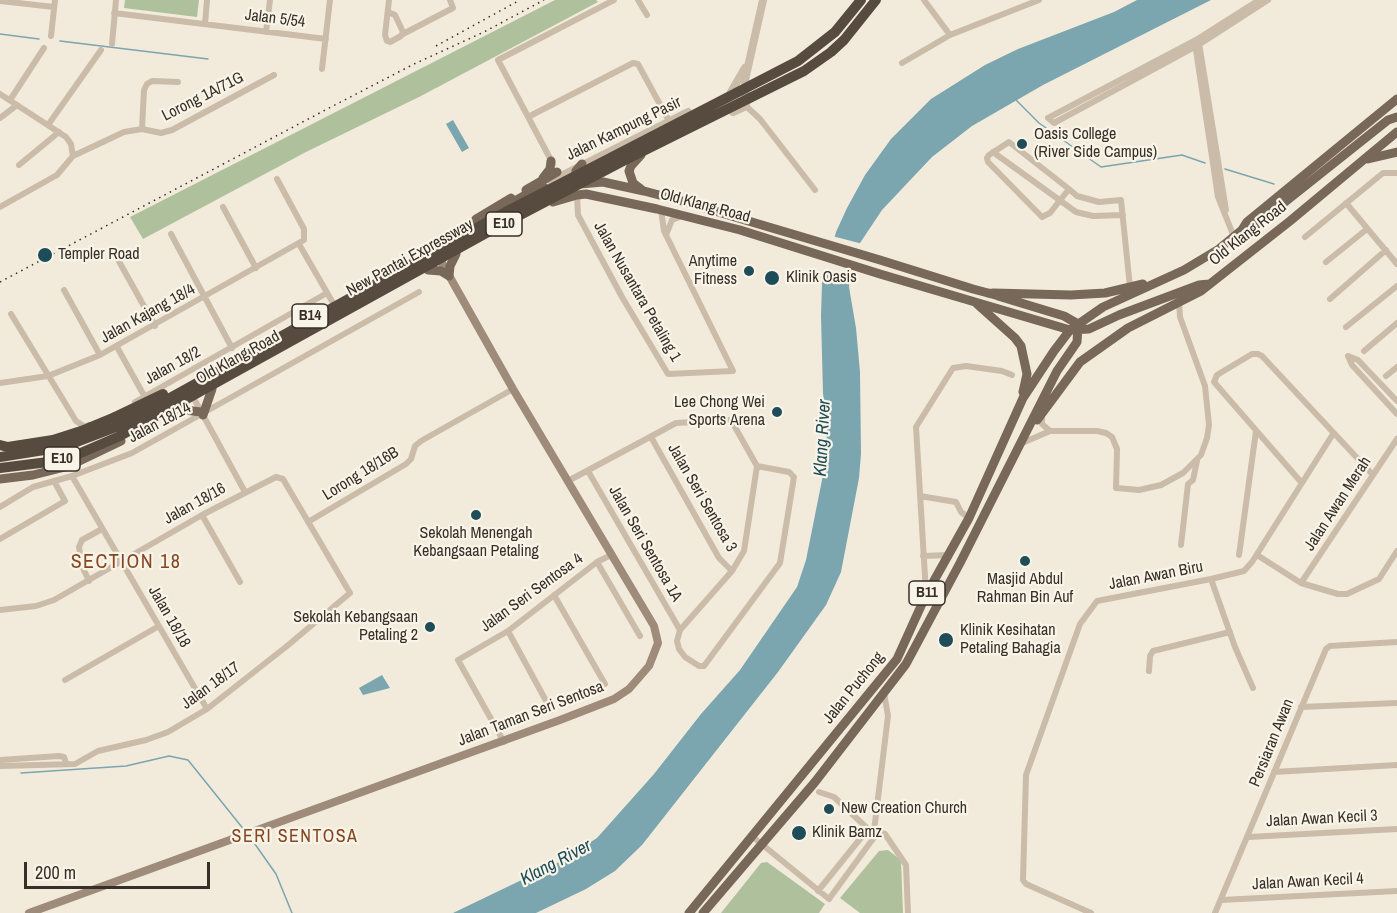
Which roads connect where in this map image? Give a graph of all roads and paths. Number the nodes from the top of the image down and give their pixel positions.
1 (116, 0) edge
2 (207, 0) edge
3 (270, 0) edge
4 (330, 0) edge
5 (389, 0) edge
6 (614, 0) edge
7 (638, 0) edge
8 (763, 0) edge
9 (861, 0) edge
10 (876, 0) edge
11 (924, 0) edge
12 (1039, 0) edge
13 (1259, 0) edge
14 (1268, 0) edge
15 (0, 1) edge
16 (452, 3) edge
17 (55, 4) edge
18 (388, 12) junction
19 (114, 13) junction
20 (647, 15) dead end
21 (205, 24) junction
22 (266, 32) junction
23 (403, 34) junction
24 (950, 35) junction
25 (51, 36) dead end
26 (326, 39) junction
27 (1197, 43) junction
28 (111, 44) dead end
29 (44, 48) dead end
30 (101, 50) dead end
31 (750, 59) junction
32 (902, 63) dead end
33 (322, 69) dead end
34 (274, 75) dead end
35 (178, 82) dead end
36 (731, 92) junction
37 (0, 93) edge
38 (746, 94) junction
39 (1397, 99) edge
40 (10, 100) junction
41 (17, 105) junction
42 (746, 106) junction
43 (528, 117) junction
44 (1397, 117) edge
45 (0, 118) edge
46 (669, 122) junction
47 (48, 125) junction
48 (142, 129) junction
49 (59, 132) junction
50 (1397, 132) edge
51 (632, 139) junction
52 (993, 152) junction
53 (1397, 152) edge
54 (641, 155) junction
55 (73, 156) junction
56 (551, 161) junction
57 (1362, 161) junction
58 (582, 164) junction
59 (19, 165) dead end
60 (1397, 173) edge
61 (558, 174) junction
62 (277, 179) dead end
63 (540, 182) junction
64 (1069, 189) junction
65 (577, 190) junction
66 (644, 190) junction
67 (815, 190) dead end
68 (531, 192) junction
69 (1058, 201) junction
70 (1346, 203) junction
71 (0, 207) edge
72 (223, 207) dead end
73 (661, 210) junction
74 (1123, 214) junction
75 (683, 216) junction
76 (472, 226) junction
77 (1367, 229) junction
78 (171, 234) dead end
79 (1238, 234) junction
80 (666, 235) junction
81 (1305, 237) dead end
82 (299, 244) junction
83 (434, 248) junction
84 (1386, 250) junction
85 (456, 254) junction
86 (116, 256) dead end
87 (1326, 262) dead end
88 (442, 263) junction
89 (1397, 264) edge
90 (256, 268) junction
91 (428, 270) junction
92 (1184, 270) junction
93 (449, 276) junction
94 (1209, 284) junction
95 (1397, 286) edge
96 (1130, 287) junction
97 (64, 290) dead end
98 (419, 292) dead end
99 (327, 293) junction
100 (988, 293) junction
101 (205, 297) junction
102 (1330, 299) dead end
103 (1179, 301) junction
104 (975, 302) junction
105 (333, 303) junction
106 (11, 314) dead end
107 (1397, 323) edge
108 (155, 326) junction
109 (1346, 327) dead end
110 (1076, 328) junction
111 (117, 347) junction
112 (232, 348) junction
113 (1365, 351) dead end
114 (100, 356) junction
115 (1397, 367) edge
116 (219, 372) junction
117 (1012, 375) dead end
118 (48, 376) junction
119 (1386, 376) dead end
120 (0, 382) edge
121 (186, 384) junction
122 (212, 389) junction
123 (513, 389) junction
124 (1023, 398) junction
125 (194, 399) junction
126 (147, 401) junction
127 (1397, 401) edge
128 (177, 409) junction
129 (202, 413) junction
130 (1042, 414) junction
131 (1397, 414) edge
132 (1256, 430) junction
133 (1050, 431) junction
134 (1027, 432) junction
135 (1333, 434) junction
136 (651, 437) junction
137 (1397, 439) edge
138 (1020, 444) junction
139 (0, 445) edge
140 (101, 451) junction
141 (0, 455) edge
142 (1197, 461) junction
143 (757, 466) junction
144 (0, 469) edge
145 (588, 471) junction
146 (1373, 475) junction
147 (72, 476) junction
148 (1176, 477) junction
149 (0, 479) edge
150 (54, 481) junction
151 (568, 481) junction
152 (1301, 483) junction
153 (1188, 484) junction
154 (245, 492) junction
155 (920, 496) junction
156 (0, 507) edge
157 (202, 515) junction
158 (969, 518) junction
159 (308, 522) junction
160 (102, 529) junction
161 (0, 539) edge
162 (1181, 545) dead end
163 (1397, 551) edge
164 (611, 555) junction
165 (949, 555) junction
166 (1239, 555) dead end
167 (1257, 555) junction
168 (923, 556) junction
169 (121, 561) junction
170 (597, 562) junction
171 (732, 571) junction
172 (1212, 579) junction
173 (89, 581) junction
174 (240, 582) dead end
175 (1302, 583) junction
176 (349, 594) joint
177 (554, 595) junction
178 (926, 595) junction
179 (0, 610) edge
180 (159, 626) junction
181 (680, 630) junction
182 (508, 631) junction
183 (1230, 632) junction
184 (640, 636) dead end
185 (1397, 642) edge
186 (1149, 671) dead end
187 (65, 680) dead end
188 (605, 684) dead end
189 (1253, 688) dead end
190 (884, 693) junction
191 (1397, 703) edge
192 (1301, 707) junction
193 (207, 709) junction
194 (551, 710) dead end
195 (504, 742) junction
196 (1, 763) edge
197 (1397, 765) edge
198 (1274, 772) junction
199 (819, 792) dead end
200 (1397, 829) edge
201 (873, 831) junction
202 (753, 837) junction
203 (1249, 837) junction
204 (765, 848) junction
205 (818, 891) junction
206 (1397, 891) edge
207 (1221, 900) junction
208 (29, 913) edge
209 (689, 913) edge
210 (703, 913) edge
211 (908, 913) edge
212 (1091, 913) edge
213 (1215, 913) edge

1 - 19 street
2 - 21 street
3 - 22 street
4 - 26 street
5 - 18 street
6 - 43 street
7 - 20 street
8 - 31 street
9 - 116 highway, New Pantai Expressway / E10, bridge
10 - 144 highway, New Pantai Expressway / E10, bridge
11 - 24 street
12 - 24 street
13 - 27 street
14 - 27 street
15 - 17 street
16 - 23 street
17 - 25 street
18 - 23 street
18 - 23 street
19 - 21 street, Jalan 5/54
19 - 28 street
21 - 22 street, Jalan 5/54
22 - 26 street, Jalan 5/54
24 - 32 street
26 - 33 street
27 - 27 street
27 - 79 street
29 - 40 street
30 - 47 street
31 - 36 street
31 - 38 street
34 - 48 street, Lorong 1A/71G
35 - 48 street
36 - 38 street
36 - 46 street, Jalan Kampung Pasir
37 - 40 street
38 - 42 street
39 - 79 main road, Old Klang Road
40 - 41 street
41 - 45 street
41 - 47 street
42 - 54 street, Jalan Kampung Pasir
42 - 67 street
43 - 46 street
43 - 56 street
44 - 79 main road
46 - 51 street, Jalan Kampung Pasir
47 - 49 street
48 - 55 street, Lorong 1A/71G
49 - 55 street
49 - 59 street
50 - 57 main road, Old Klang Road
51 - 54 street
51 - 58 street, Jalan Kampung Pasir
52 - 64 street
52 - 69 street
52 - 69 street
53 - 57 main road
54 - 66 main road
55 - 71 street
56 - 61 street
56 - 63 main road
57 - 94 main road, Old Klang Road
58 - 61 street, Jalan Kampung Pasir
58 - 65 main road
60 - 70 street
61 - 63 main road
61 - 65 main road
61 - 68 street, Jalan Kampung Pasir
62 - 82 street
63 - 76 main road
64 - 69 street
64 - 74 street
65 - 66 main road, Old Klang Road / B14
65 - 68 main road, Old Klang Road / B14
65 - 73 main road, Old Klang Road / B14
65 - 75 main road
65 - 80 street, Jalan Nusantara Petaling 1
65 - 85 main road, Old Klang Road / B14
66 - 100 main road, Old Klang Road
68 - 76 main road, Old Klang Road / B14
69 - 74 street
70 - 77 street
70 - 81 street
72 - 90 street
73 - 75 main road, Old Klang Road
73 - 80 street
74 - 96 street
75 - 80 street
75 - 104 main road, Old Klang Road
76 - 83 main road, Old Klang Road / B14
77 - 84 street
77 - 87 street
78 - 101 street
79 - 92 main road, Old Klang Road
82 - 90 street, Jalan Kajang 18/4
82 - 99 street
83 - 88 main road, Jalan Taman Seri Sentosa
83 - 105 main road, Old Klang Road / B14
84 - 89 street
84 - 102 street
85 - 88 main road, Old Klang Road / B14
85 - 93 main road
86 - 108 street
88 - 91 main road, Old Klang Road / B14
88 - 93 main road, Jalan Taman Seri Sentosa
90 - 101 street, Jalan Kajang 18/4
91 - 93 main road
91 - 122 main road, Old Klang Road / B14
92 - 96 main road
92 - 110 main road, Old Klang Road
93 - 123 main road, Jalan Taman Seri Sentosa
94 - 103 main road
94 - 110 main road, Old Klang Road
95 - 109 street
96 - 100 main road
97 - 114 street
98 - 129 street, Jalan 18/14
99 - 105 street
99 - 112 street, Jalan 18/2
100 - 110 main road, Old Klang Road
101 - 108 street, Jalan Kajang 18/4
101 - 112 street
103 - 130 main road
103 - 142 street
104 - 110 main road, Old Klang Road
104 - 124 main road
105 - 121 main road, Old Klang Road / B14
106 - 118 street
107 - 113 street
108 - 111 street, Jalan Kajang 18/4
110 - 124 main road, Jalan Puchong / B11
110 - 134 main road, Jalan Puchong / B11
111 - 114 street, Jalan Kajang 18/4
111 - 126 street
112 - 126 street, Jalan 18/2
114 - 118 street, Jalan Kajang 18/4
115 - 119 street
116 - 139 highway, bridge
116 - 141 highway, New Pantai Expressway / E10, bridge
117 - 155 street
118 - 120 street, Jalan Kajang 18/4
118 - 126 street, Jalan 18/2
121 - 125 street
121 - 126 main road, Old Klang Road / B14
122 - 125 main road, Old Klang Road / B14
122 - 129 main road
123 - 151 main road, Jalan Taman Seri Sentosa
123 - 159 street, Lorong 18/16B
124 - 158 main road, Jalan Puchong / B11
125 - 128 main road, Old Klang Road / B14
125 - 129 street
126 - 141 main road, Old Klang Road / B14
127 - 131 street
128 - 129 main road
128 - 140 main road, Old Klang Road / B14
129 - 147 street, Jalan 18/14
129 - 154 street
130 - 133 street
130 - 134 main road
132 - 135 street
132 - 152 street
132 - 166 street
133 - 138 street
133 - 148 street
134 - 138 main road, Jalan Puchong / B11
135 - 146 street
135 - 152 street, Jalan Awan Biru
136 - 143 street
136 - 145 street
136 - 171 street, Jalan Seri Sentosa 3
137 - 146 street, Jalan Awan Merah
138 - 190 main road, Jalan Puchong / B11
140 - 144 main road
140 - 149 main road, Old Klang Road / B14
142 - 148 street
142 - 153 street
143 - 171 street
143 - 181 street, Jalan Seri Sentosa 1A
145 - 151 street
145 - 181 street, Jalan Seri Sentosa 1A
146 - 175 street, Jalan Awan Merah
147 - 150 street, Jalan 18/14
147 - 160 street, Jalan 18/18
148 - 153 street
150 - 156 street, Jalan 18/14
150 - 161 street
151 - 164 main road, Jalan Taman Seri Sentosa
152 - 167 street, Jalan Awan Biru
153 - 162 street
154 - 157 street, Jalan 18/16
154 - 159 street, Jalan 18/16
155 - 158 street
155 - 168 street
157 - 169 street, Jalan 18/16
157 - 174 street
158 - 165 main road, Jalan Puchong / B11
159 - 176 street, Jalan 18/16
160 - 169 street, Jalan 18/18
160 - 173 street
163 - 175 street
164 - 170 street, Jalan Seri Sentosa 4
164 - 195 main road, Jalan Taman Seri Sentosa
165 - 168 street
165 - 178 main road, Jalan Puchong / B11
167 - 172 street, Jalan Awan Biru
167 - 175 street
168 - 178 street
169 - 173 street, Jalan 18/16
169 - 180 street, Jalan 18/18
170 - 177 street, Jalan Seri Sentosa 4
170 - 184 street
171 - 181 street
172 - 183 street
172 - 212 street, Jalan Awan Biru
173 - 179 street, Jalan 18/16
176 - 193 street, Jalan 18/17
177 - 182 street, Jalan Seri Sentosa 4
177 - 188 street
178 - 202 main road, Jalan Puchong / B11
180 - 187 street
180 - 193 street, Jalan 18/18
182 - 194 street
182 - 195 street, Jalan Seri Sentosa 4
183 - 186 street
183 - 189 street
185 - 192 street, Persiaran Awan
190 - 201 street
190 - 204 main road, Jalan Puchong / B11
191 - 192 street
192 - 198 street, Persiaran Awan
193 - 196 street, Jalan 18/17
195 - 208 main road, Jalan Taman Seri Sentosa
197 - 198 street
198 - 203 street, Persiaran Awan
199 - 201 street
200 - 203 street, Jalan Awan Kecil 3
201 - 205 street
201 - 205 street
201 - 211 street
202 - 204 street
202 - 209 main road, Jalan Puchong / B11
203 - 207 street, Persiaran Awan
204 - 205 street
204 - 210 main road, Jalan Puchong / B11
206 - 207 street, Jalan Awan Kecil 4
207 - 213 street, Persiaran Awan

